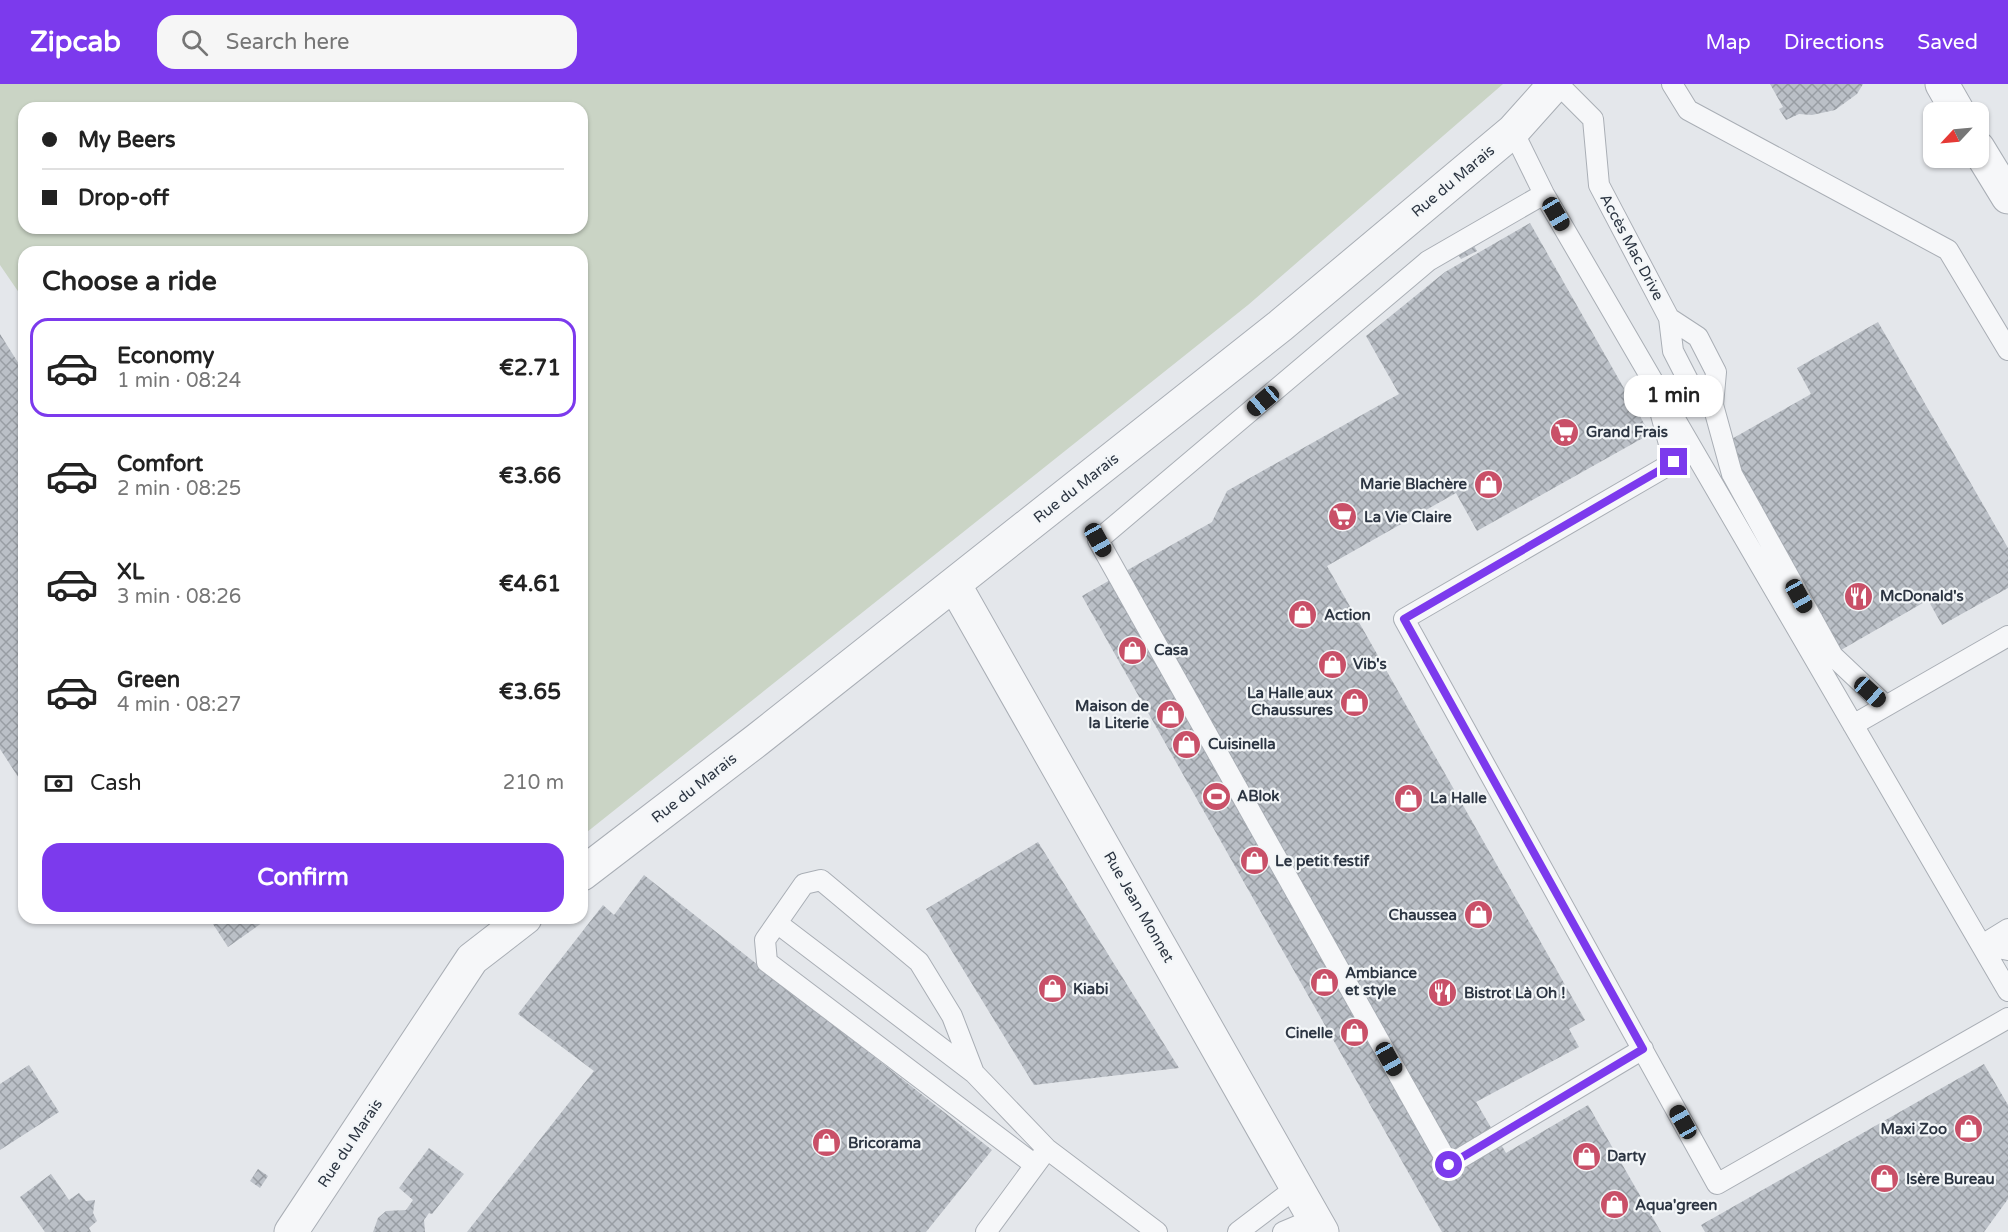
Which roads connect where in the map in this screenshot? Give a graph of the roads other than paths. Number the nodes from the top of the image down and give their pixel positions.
1 (1557, 84) edge
2 (1672, 84) edge
3 (1942, 84) edge
4 (1952, 102) edge
5 (1513, 130) junction
6 (1989, 166) edge
7 (1544, 194) junction
8 (2008, 197) edge
9 (1670, 318) junction
10 (2008, 350) edge
11 (1651, 378) junction
12 (1713, 405) junction
13 (954, 584) junction
14 (2008, 636) edge
15 (1886, 706) junction
16 (1853, 725) junction
17 (588, 869) edge
18 (777, 923) junction
19 (517, 924) edge
20 (2008, 929) edge
21 (1982, 945) junction
22 (2008, 950) edge
23 (2008, 991) edge
24 (2008, 1018) edge
25 (1643, 1049) junction
26 (974, 1073) junction
27 (1047, 1149) junction
28 (1035, 1165) junction
29 (1297, 1187) junction
30 (1318, 1226) edge
31 (291, 1232) edge
32 (986, 1232) edge
33 (1157, 1232) edge
34 (1238, 1232) edge
35 (1283, 1232) edge

1 - 5 street, Rue du Marais
1 - 9 lane, Accès Mac Drive
2 - 10 lane
3 - 4 street
5 - 7 lane
5 - 13 street, Rue du Marais
6 - 8 street
7 - 11 lane
7 - 25 lane
9 - 12 lane
9 - 12 lane, Accès Mac Drive
11 - 16 lane
11 - 25 lane
12 - 15 lane
13 - 17 street, Rue du Marais
13 - 29 street, Rue Jean Monnet
14 - 15 lane
15 - 16 lane
16 - 21 lane
18 - 26 lane
18 - 26 lane
18 - 28 lane
19 - 31 street, Rue du Marais
20 - 21 lane
21 - 22 lane
21 - 23 lane
24 - 25 lane
26 - 27 lane
27 - 28 lane
27 - 33 lane
28 - 32 lane
29 - 30 street, Rue Jean Monnet
29 - 34 lane
30 - 35 lane

